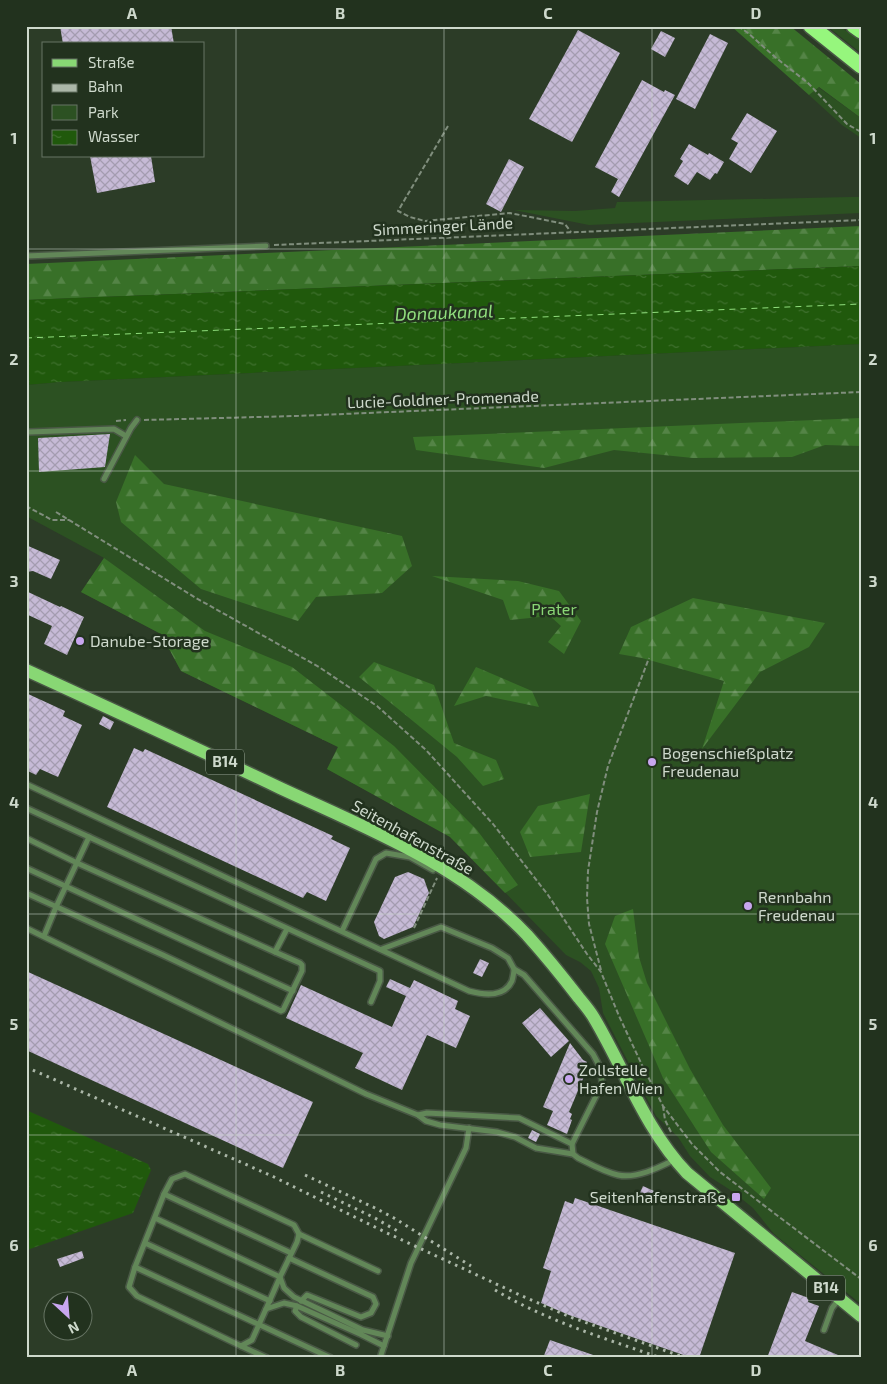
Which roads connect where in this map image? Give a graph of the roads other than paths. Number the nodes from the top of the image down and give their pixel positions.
1 (811, 26) edge
2 (854, 26) edge
3 (861, 31) edge
4 (825, 37) junction
5 (861, 58) edge
6 (861, 66) edge
7 (266, 246) road end
8 (26, 256) edge
9 (137, 420) road end
10 (26, 433) edge
11 (126, 436) junction
12 (104, 479) dead end
13 (26, 670) edge
14 (26, 784) edge
15 (26, 808) edge
16 (89, 837) junction
17 (26, 838) edge
18 (77, 863) junction
19 (26, 868) edge
20 (66, 886) junction
21 (471, 887) junction
22 (26, 893) edge
23 (56, 907) junction
24 (26, 928) edge
25 (287, 929) junction
26 (342, 931) junction
27 (44, 936) junction
28 (382, 950) junction
29 (275, 952) junction
30 (514, 969) junction
31 (293, 990) junction
32 (371, 1002) dead end
33 (418, 1115) junction
34 (469, 1128) junction
35 (572, 1144) junction
36 (573, 1154) junction
37 (675, 1160) junction
38 (164, 1194) junction
39 (155, 1218) junction
40 (299, 1234) junction
41 (145, 1243) junction
42 (290, 1256) junction
43 (135, 1267) junction
44 (378, 1272) dead end
45 (280, 1277) junction
46 (839, 1298) junction
47 (270, 1301) junction
48 (301, 1301) junction
49 (297, 1306) junction
50 (266, 1309) junction
51 (861, 1316) edge
52 (259, 1324) junction
53 (824, 1330) dead end
54 (388, 1336) junction
55 (356, 1345) dead end
56 (241, 1346) junction
57 (384, 1346) junction
58 (267, 1358) edge
59 (330, 1358) edge
60 (380, 1358) edge

1 - 4 highway
2 - 3 highway
4 - 5 lane
4 - 6 highway
7 - 8 lane
9 - 11 lane
10 - 11 lane
11 - 12 lane
13 - 21 main road, Seitenhafenstraße / B14
14 - 26 lane
15 - 16 lane
16 - 18 lane
16 - 25 lane
17 - 18 lane
18 - 20 lane
18 - 29 lane
19 - 20 lane
20 - 23 lane
20 - 31 lane
21 - 26 lane
21 - 37 main road, Seitenhafenstraße / B14
22 - 23 lane
23 - 27 lane
23 - 31 lane
24 - 27 lane
25 - 29 lane
25 - 32 lane
26 - 28 lane
27 - 33 lane
28 - 30 lane
28 - 30 lane
29 - 31 lane
30 - 35 lane
33 - 34 lane
33 - 35 lane
34 - 36 lane
34 - 54 lane
35 - 36 lane
36 - 37 lane
37 - 46 main road, Seitenhafenstraße / B14
38 - 39 lane
38 - 40 lane
38 - 42 lane
39 - 41 lane
39 - 45 lane
40 - 42 lane
40 - 44 lane
41 - 43 lane
41 - 47 lane
42 - 45 lane
42 - 48 lane
43 - 52 lane
43 - 56 lane
45 - 47 lane
45 - 48 lane
46 - 51 main road, Seitenhafenstraße / B14
46 - 53 lane
47 - 50 lane
48 - 54 lane
49 - 50 lane
49 - 55 lane
49 - 57 lane
50 - 52 lane
52 - 56 lane
52 - 59 lane
54 - 57 lane
56 - 58 lane
57 - 60 lane

